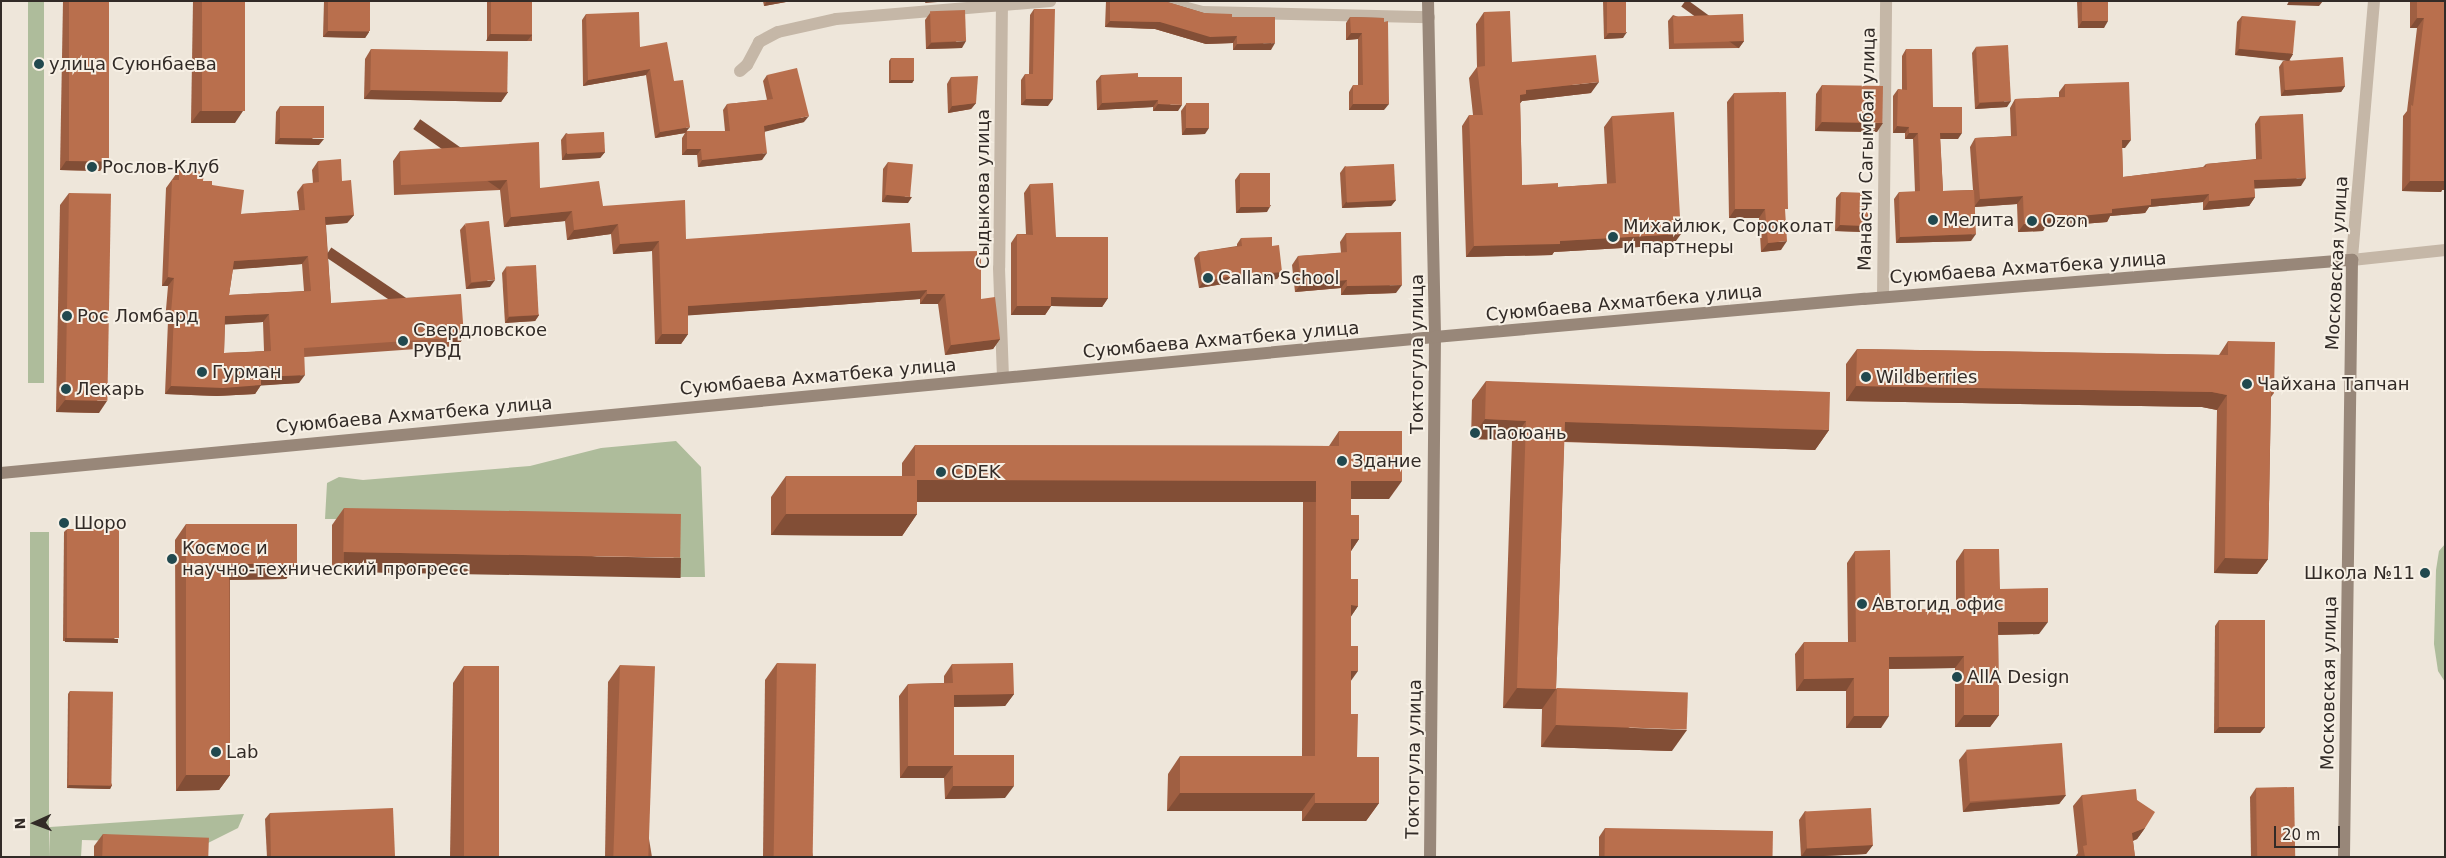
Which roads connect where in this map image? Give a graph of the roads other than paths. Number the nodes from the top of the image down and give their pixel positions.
1 (1050, 1) edge
2 (1161, 1) edge
3 (1428, 1) edge
4 (1886, 1) edge
5 (2374, 1) edge
6 (1002, 4) edge
7 (1429, 17) junction
8 (740, 71) dead end
9 (2445, 250) edge
10 (2352, 260) junction
11 (1883, 297) junction
12 (1435, 337) junction
13 (1003, 378) junction
14 (1, 472) edge
15 (1430, 857) edge
16 (2344, 857) edge

1 - 6 street
2 - 7 street
3 - 7 street, Токтогула улица
4 - 11 street, Манасчи Сагымбая улица
5 - 10 street, Московская улица
6 - 8 street
6 - 13 street, Сыдыкова улица
7 - 12 street, Токтогула улица
9 - 10 street, Суюмбаева Ахматбека улица
10 - 11 street, Суюмбаева Ахматбека улица
10 - 16 street, Московская улица
11 - 12 street, Суюмбаева Ахматбека улица
12 - 13 street, Суюмбаева Ахматбека улица
12 - 15 street, Токтогула улица
13 - 14 street, Суюмбаева Ахматбека улица

